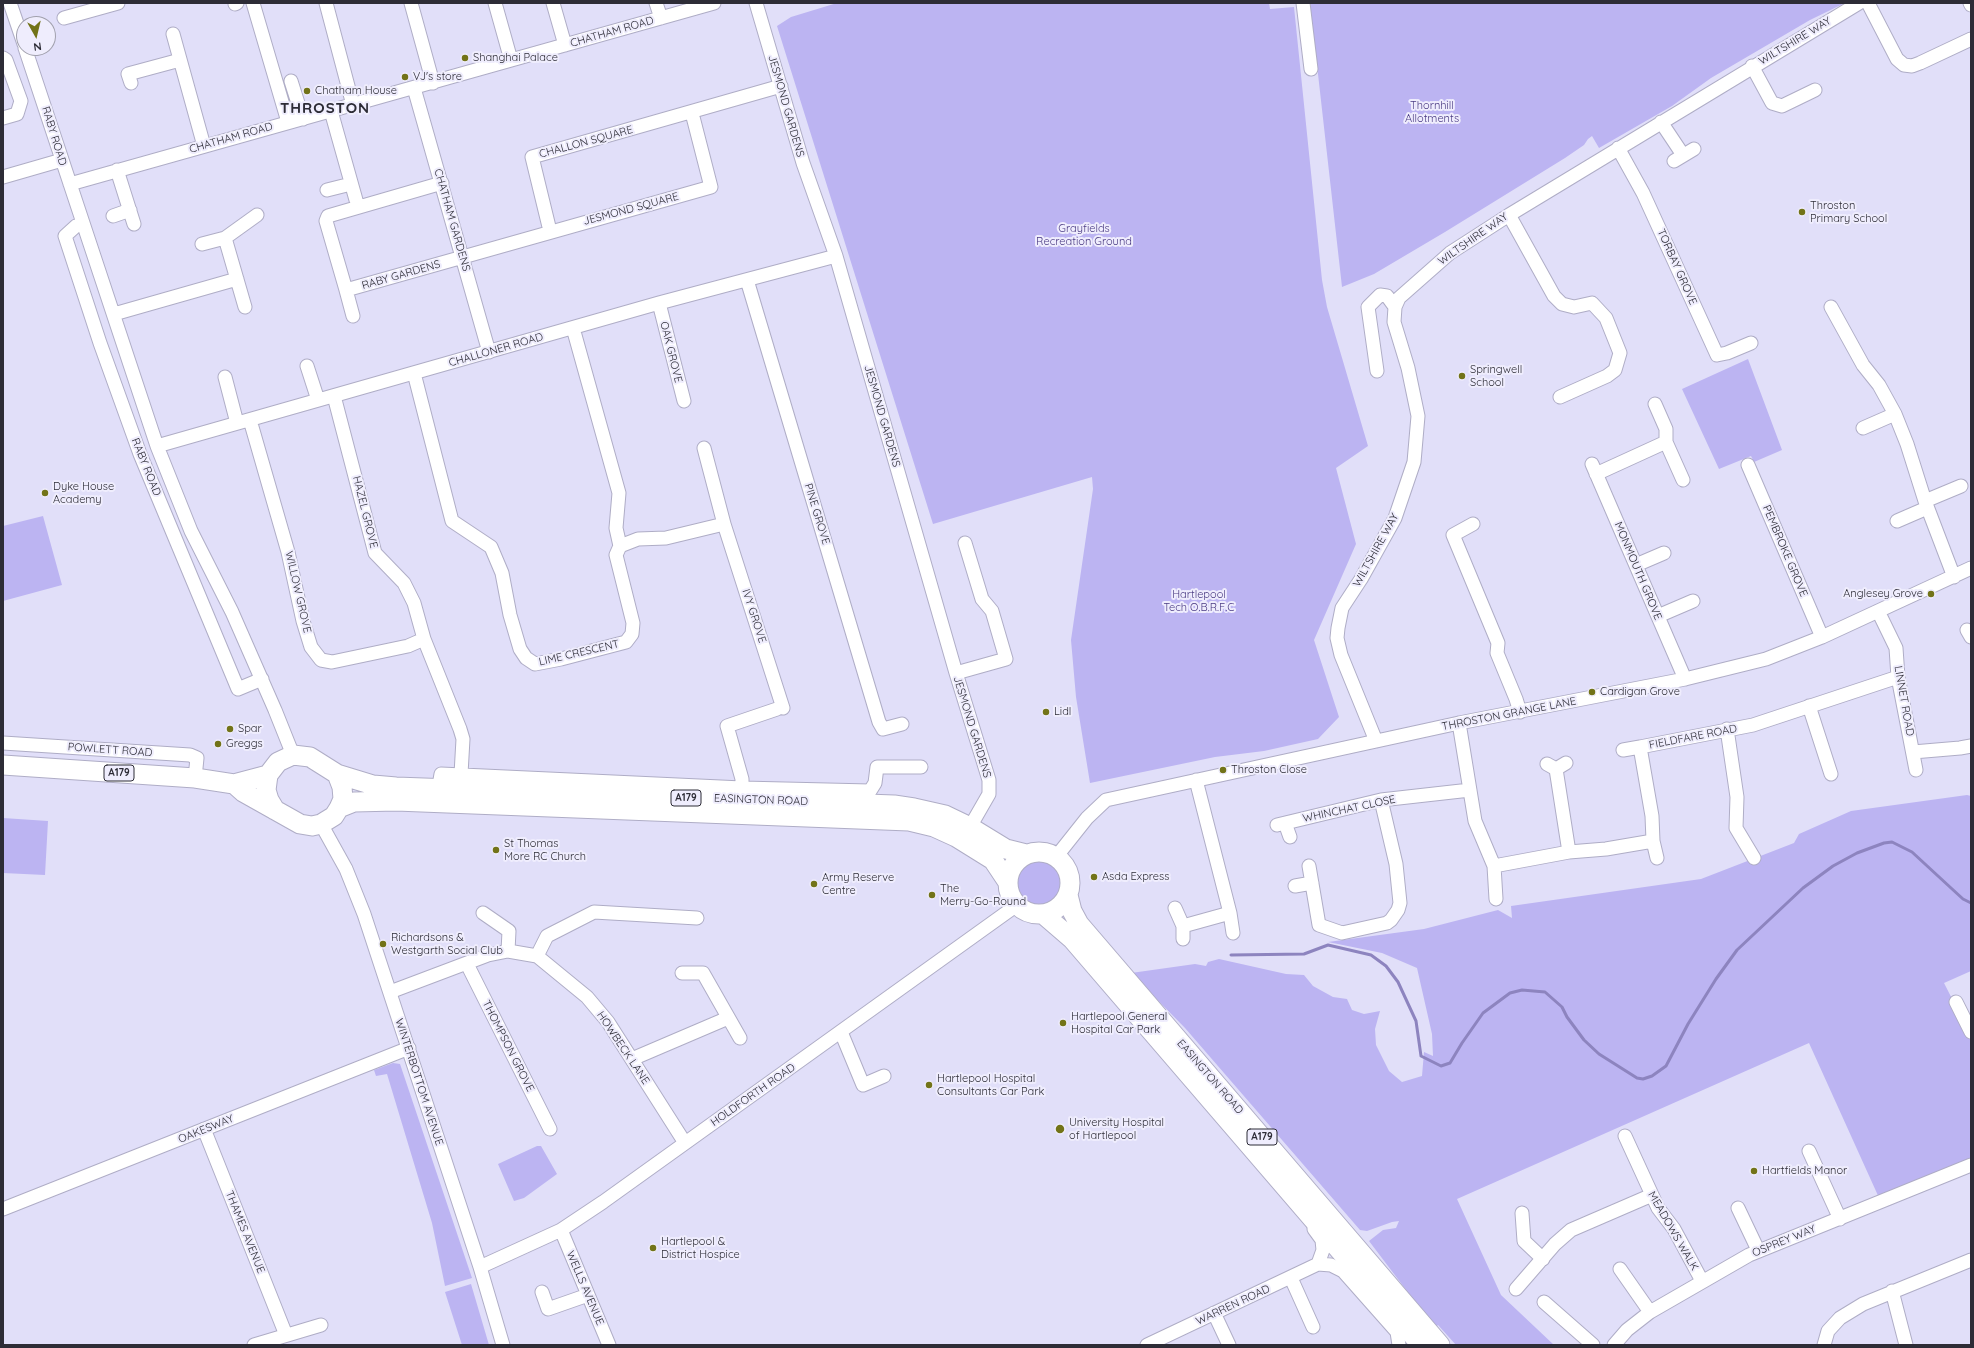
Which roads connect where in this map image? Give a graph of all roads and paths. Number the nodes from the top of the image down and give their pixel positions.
1 (10, 3) edge
2 (118, 3) edge
3 (254, 3) edge
4 (326, 3) edge
5 (410, 3) edge
6 (496, 3) edge
7 (553, 3) edge
8 (656, 3) edge
9 (714, 3) edge
10 (756, 3) edge
11 (1303, 3) edge
12 (1859, 3) edge
13 (1868, 3) edge
14 (64, 18) dead end
15 (661, 18) junction
16 (16, 21) edge
17 (173, 34) dead end
18 (1971, 39) edge
19 (565, 45) junction
20 (28, 56) edge
21 (4, 59) edge
22 (180, 60) junction
23 (511, 60) junction
24 (1752, 66) junction
25 (1311, 69) dead end
26 (291, 82) dead end
27 (131, 83) dead end
28 (433, 83) junction
29 (781, 86) junction
30 (414, 88) junction
31 (1815, 90) dead end
32 (353, 105) junction
33 (331, 111) junction
34 (692, 113) junction
35 (3, 118) edge
36 (303, 118) junction
37 (288, 122) junction
38 (1661, 122) junction
39 (204, 146) junction
40 (1618, 148) junction
41 (1683, 155) dead end
42 (62, 160) junction
43 (117, 170) junction
44 (3, 177) edge
45 (70, 184) junction
46 (351, 184) junction
47 (442, 184) junction
48 (327, 190) dead end
49 (356, 200) dead end
50 (130, 210) junction
51 (257, 215) dead end
52 (1509, 215) junction
53 (113, 216) dead end
54 (84, 224) junction
55 (134, 224) dead end
56 (550, 232) junction
57 (225, 238) junction
58 (202, 244) dead end
59 (836, 256) junction
60 (463, 258) junction
61 (237, 279) junction
62 (748, 280) junction
63 (346, 290) junction
64 (659, 303) junction
65 (245, 307) dead end
66 (1395, 307) junction
67 (1831, 307) dead end
68 (114, 314) junction
69 (353, 316) dead end
70 (573, 328) junction
71 (1751, 343) dead end
72 (489, 352) junction
73 (308, 366) dead end
74 (1377, 371) dead end
75 (414, 373) junction
76 (225, 377) dead end
77 (334, 396) junction
78 (1560, 396) dead end
79 (318, 400) junction
80 (684, 401) dead end
81 (1655, 404) dead end
82 (1895, 414) junction
83 (250, 420) junction
84 (237, 423) junction
85 (1863, 428) dead end
86 (1666, 442) junction
87 (157, 446) junction
88 (704, 448) dead end
89 (1748, 465) dead end
90 (1682, 480) dead end
91 (1961, 486) dead end
92 (1926, 505) junction
93 (1897, 521) dead end
94 (724, 524) junction
95 (1472, 524) dead end
96 (965, 543) dead end
97 (620, 546) junction
98 (1664, 553) dead end
99 (1636, 565) junction
100 (1971, 568) edge
101 (1954, 577) junction
102 (1693, 601) dead end
103 (1878, 611) junction
104 (1658, 616) junction
105 (1822, 637) junction
106 (424, 639) junction
107 (956, 673) junction
108 (1898, 676) junction
109 (1685, 678) junction
110 (262, 679) junction
111 (1809, 706) junction
112 (1520, 712) junction
113 (1459, 723) junction
114 (902, 724) dead end
115 (1728, 729) junction
116 (1376, 741) junction
117 (3, 743) edge
118 (1971, 746) edge
119 (1640, 747) junction
120 (1623, 750) dead end
121 (1913, 752) junction
122 (293, 755) junction
123 (3, 765) edge
124 (1556, 765) dead end
125 (921, 767) dead end
126 (1916, 770) dead end
127 (337, 774) junction
128 (461, 774) junction
129 (1831, 774) dead end
130 (268, 775) junction
131 (196, 778) junction
132 (1196, 780) junction
133 (234, 784) junction
134 (742, 788) junction
135 (1470, 790) junction
136 (437, 796) junction
137 (1381, 800) junction
138 (863, 805) junction
139 (339, 808) junction
140 (275, 810) junction
141 (321, 824) junction
142 (970, 827) junction
143 (1290, 837) dead end
144 (1653, 840) junction
145 (1570, 852) junction
146 (1026, 854) junction
147 (1056, 857) junction
148 (1657, 858) dead end
149 (1754, 858) dead end
150 (1309, 866) dead end
151 (1494, 866) junction
152 (1008, 880) junction
153 (1312, 883) junction
154 (1295, 886) dead end
155 (1068, 895) junction
156 (1496, 899) dead end
157 (1017, 905) junction
158 (1175, 908) dead end
159 (483, 913) dead end
160 (1043, 914) junction
161 (1230, 914) junction
162 (697, 918) dead end
163 (1233, 933) dead end
164 (508, 951) junction
165 (537, 956) junction
166 (467, 964) junction
167 (682, 973) dead end
168 (390, 992) junction
169 (1956, 1002) dead end
170 (728, 1018) junction
171 (1968, 1018) edge
172 (841, 1032) junction
173 (1971, 1032) edge
174 (740, 1038) dead end
175 (409, 1048) junction
176 (632, 1058) junction
177 (884, 1076) dead end
178 (204, 1129) junction
179 (550, 1129) dead end
180 (1625, 1136) dead end
181 (684, 1143) junction
182 (1810, 1152) dead end
183 (1971, 1165) edge
184 (1652, 1195) junction
185 (1738, 1208) dead end
186 (1305, 1209) junction
187 (3, 1210) edge
188 (1522, 1213) dead end
189 (1840, 1219) junction
190 (561, 1230) junction
191 (1758, 1250) junction
192 (1543, 1259) junction
193 (1971, 1260) edge
194 (1318, 1264) junction
195 (480, 1267) junction
196 (1620, 1269) dead end
197 (1291, 1278) junction
198 (1702, 1281) junction
199 (1516, 1289) dead end
200 (1892, 1291) junction
201 (542, 1292) dead end
202 (588, 1295) junction
203 (1544, 1302) dead end
204 (1650, 1312) junction
205 (1214, 1314) junction
206 (321, 1325) dead end
207 (1312, 1327) dead end
208 (286, 1335) junction
209 (254, 1345) edge
210 (503, 1345) edge
211 (609, 1345) edge
212 (1147, 1345) edge
213 (1229, 1345) edge
214 (1399, 1345) edge
215 (1420, 1345) edge
216 (1440, 1345) edge
217 (1593, 1345) edge
218 (1614, 1345) edge
219 (1824, 1345) edge
220 (1906, 1345) edge

1 - 16 street
2 - 14 street
3 - 37 street
4 - 32 street
5 - 28 street
6 - 23 street
7 - 19 street
8 - 15 street
9 - 15 street, CHATHAM ROAD
10 - 29 street, JESMOND GARDENS
11 - 25 street
12 - 24 street, WILTSHIRE WAY
13 - 18 street
15 - 19 street, CHATHAM ROAD
17 - 22 street
19 - 23 street, CHATHAM ROAD
20 - 42 street, RABY ROAD
21 - 35 street
22 - 27 street
22 - 39 street
23 - 28 street, CHATHAM ROAD
24 - 31 street, WILTSHIRE WAY
24 - 38 street, WILTSHIRE WAY
26 - 36 street
28 - 30 street, CHATHAM ROAD
29 - 34 street, CHALLON SQUARE
29 - 59 street, JESMOND GARDENS
30 - 32 street, CHATHAM ROAD
30 - 47 street, CHATHAM GARDENS
32 - 33 street, CHATHAM ROAD
33 - 36 street, CHATHAM ROAD
33 - 46 street
34 - 56 street, CHALLON SQUARE
34 - 56 street, JESMOND SQUARE
36 - 37 street, CHATHAM ROAD
37 - 39 street, CHATHAM ROAD
38 - 40 street, WILTSHIRE WAY
38 - 41 street
39 - 43 street, CHATHAM ROAD
40 - 52 street, WILTSHIRE WAY
40 - 71 street, TORBAY GROVE
42 - 44 street
42 - 45 street, RABY ROAD
43 - 45 street, CHATHAM ROAD
43 - 50 street
45 - 54 street, RABY ROAD
46 - 48 street
46 - 49 street
47 - 60 street, CHATHAM GARDENS
47 - 63 street
50 - 53 street
50 - 55 street
51 - 57 street
52 - 66 street, WILTSHIRE WAY
52 - 78 street
54 - 68 street, RABY ROAD
54 - 110 street, RABY ROAD
56 - 60 street, RABY GARDENS
57 - 58 street
57 - 61 street
59 - 62 street, CHALLONER ROAD
59 - 107 street, JESMOND GARDENS
60 - 63 street, RABY GARDENS
60 - 72 street, CHATHAM GARDENS
61 - 65 street
61 - 68 street
62 - 64 street, CHALLONER ROAD
62 - 114 street, PINE GROVE
63 - 69 street, RABY GARDENS
64 - 70 street, CHALLONER ROAD
64 - 80 street, OAK GROVE
66 - 74 street
66 - 116 street, WILTSHIRE WAY
67 - 82 street
68 - 87 street, RABY ROAD
70 - 72 street, CHALLONER ROAD
70 - 97 street, LIME CRESCENT
72 - 75 street, CHALLONER ROAD
73 - 79 street
75 - 77 street, CHALLONER ROAD
75 - 97 street, LIME CRESCENT
76 - 84 street
77 - 79 street, CHALLONER ROAD
77 - 106 street, HAZEL GROVE
79 - 83 street, CHALLONER ROAD
81 - 86 street
82 - 85 street
82 - 92 street
83 - 84 street, CHALLONER ROAD
83 - 106 street, WILLOW GROVE
84 - 87 street, CHALLONER ROAD
86 - 90 street
86 - 99 street, MONMOUTH GROVE
87 - 110 street, RABY ROAD
88 - 94 street, IVY GROVE
89 - 105 street, PEMBROKE GROVE
91 - 92 street
92 - 93 street
92 - 101 street
94 - 97 street
94 - 134 street, IVY GROVE
95 - 112 street
96 - 107 street
98 - 99 street
99 - 104 street, MONMOUTH GROVE
100 - 101 street, THROSTON GRANGE LANE
101 - 103 street, THROSTON GRANGE LANE
102 - 104 street
103 - 105 street, THROSTON GRANGE LANE
103 - 108 street, LINNET ROAD
104 - 109 street, MONMOUTH GROVE
105 - 109 street, THROSTON GRANGE LANE
106 - 128 street, HAZEL GROVE
107 - 142 street, JESMOND GARDENS
108 - 111 street, FIELDFARE ROAD
108 - 121 street, LINNET ROAD
109 - 112 street, THROSTON GRANGE LANE
110 - 122 street, RABY ROAD
111 - 115 street, FIELDFARE ROAD
111 - 129 street
112 - 113 street, THROSTON GRANGE LANE
113 - 116 street, THROSTON GRANGE LANE
113 - 135 street
115 - 119 street, FIELDFARE ROAD
115 - 149 street
116 - 132 street, THROSTON GRANGE LANE
117 - 131 street, POWLETT ROAD
118 - 121 street
119 - 120 street
119 - 144 street, FIELDFARE ROAD
121 - 126 street, LINNET ROAD
122 - 127 highway, A179
122 - 130 highway
123 - 131 highway, POWLETT ROAD / A179
124 - 145 street
125 - 138 street
127 - 136 highway, EASINGTON ROAD / A179
127 - 139 highway
128 - 134 street, EASINGTON ROAD
128 - 136 street, EASINGTON ROAD
130 - 133 highway, POWLETT ROAD / A179
130 - 140 highway
131 - 133 highway, POWLETT ROAD / A179
132 - 147 street, THROSTON GRANGE LANE
132 - 161 street
133 - 140 highway, POWLETT ROAD / A179
134 - 138 street, EASINGTON ROAD
135 - 137 street, WHINCHAT CLOSE
135 - 151 street
136 - 138 highway, EASINGTON ROAD / A179
136 - 139 highway, EASINGTON ROAD / A179
137 - 143 street, WHINCHAT CLOSE
137 - 153 street
138 - 142 highway, EASINGTON ROAD / A179
138 - 152 highway, EASINGTON ROAD / A179
139 - 141 highway, A179
140 - 141 highway, A179
141 - 168 street, WINTERBOTTOM AVENUE
142 - 146 highway, EASINGTON ROAD / A179
144 - 145 street
144 - 148 street, FIELDFARE ROAD
145 - 151 street
146 - 147 highway, EASINGTON ROAD
146 - 152 highway
147 - 155 highway, EASINGTON ROAD
150 - 153 street
151 - 156 street
152 - 157 highway, EASINGTON ROAD
153 - 154 street
155 - 160 highway
155 - 216 highway, EASINGTON ROAD / A179
157 - 160 highway, EASINGTON ROAD
157 - 172 street, HOLDFORTH ROAD
158 - 161 street
159 - 164 street
160 - 186 highway, EASINGTON ROAD / A179
161 - 163 street
162 - 165 street
164 - 165 street, HOWBECK LANE
164 - 166 street, HOWBECK LANE
165 - 176 street, HOWBECK LANE
166 - 168 street, HOWBECK LANE
166 - 179 street, THOMPSON GROVE
167 - 170 street
168 - 175 street, WINTERBOTTOM AVENUE
169 - 171 street
170 - 174 street
170 - 176 street
171 - 173 street
172 - 177 street
172 - 181 street, HOLDFORTH ROAD
175 - 178 street, OAKESWAY
175 - 195 street, WINTERBOTTOM AVENUE
176 - 181 street, HOWBECK LANE
178 - 187 street, OAKESWAY
178 - 208 street, THAMES AVENUE
180 - 184 street, MEADOWS WALK
181 - 190 street, HOLDFORTH ROAD
182 - 189 street
183 - 189 street, OSPREY WAY
184 - 192 street
184 - 198 street, MEADOWS WALK
185 - 191 street
186 - 194 street
186 - 215 highway, EASINGTON ROAD / A179
188 - 192 street
189 - 191 street, OSPREY WAY
190 - 195 street, HOLDFORTH ROAD
190 - 202 street, WELLS AVENUE
191 - 198 street, OSPREY WAY
192 - 199 street
193 - 200 street
194 - 197 street, WARREN ROAD
194 - 214 street
195 - 210 street, WINTERBOTTOM AVENUE
196 - 204 street
197 - 205 street, WARREN ROAD
197 - 207 street
198 - 204 street, OSPREY WAY
200 - 219 street
200 - 220 street
201 - 202 street
202 - 211 street, WELLS AVENUE
203 - 217 street
204 - 218 street, OSPREY WAY
205 - 212 street, WARREN ROAD
205 - 213 street
206 - 208 street
208 - 209 street

